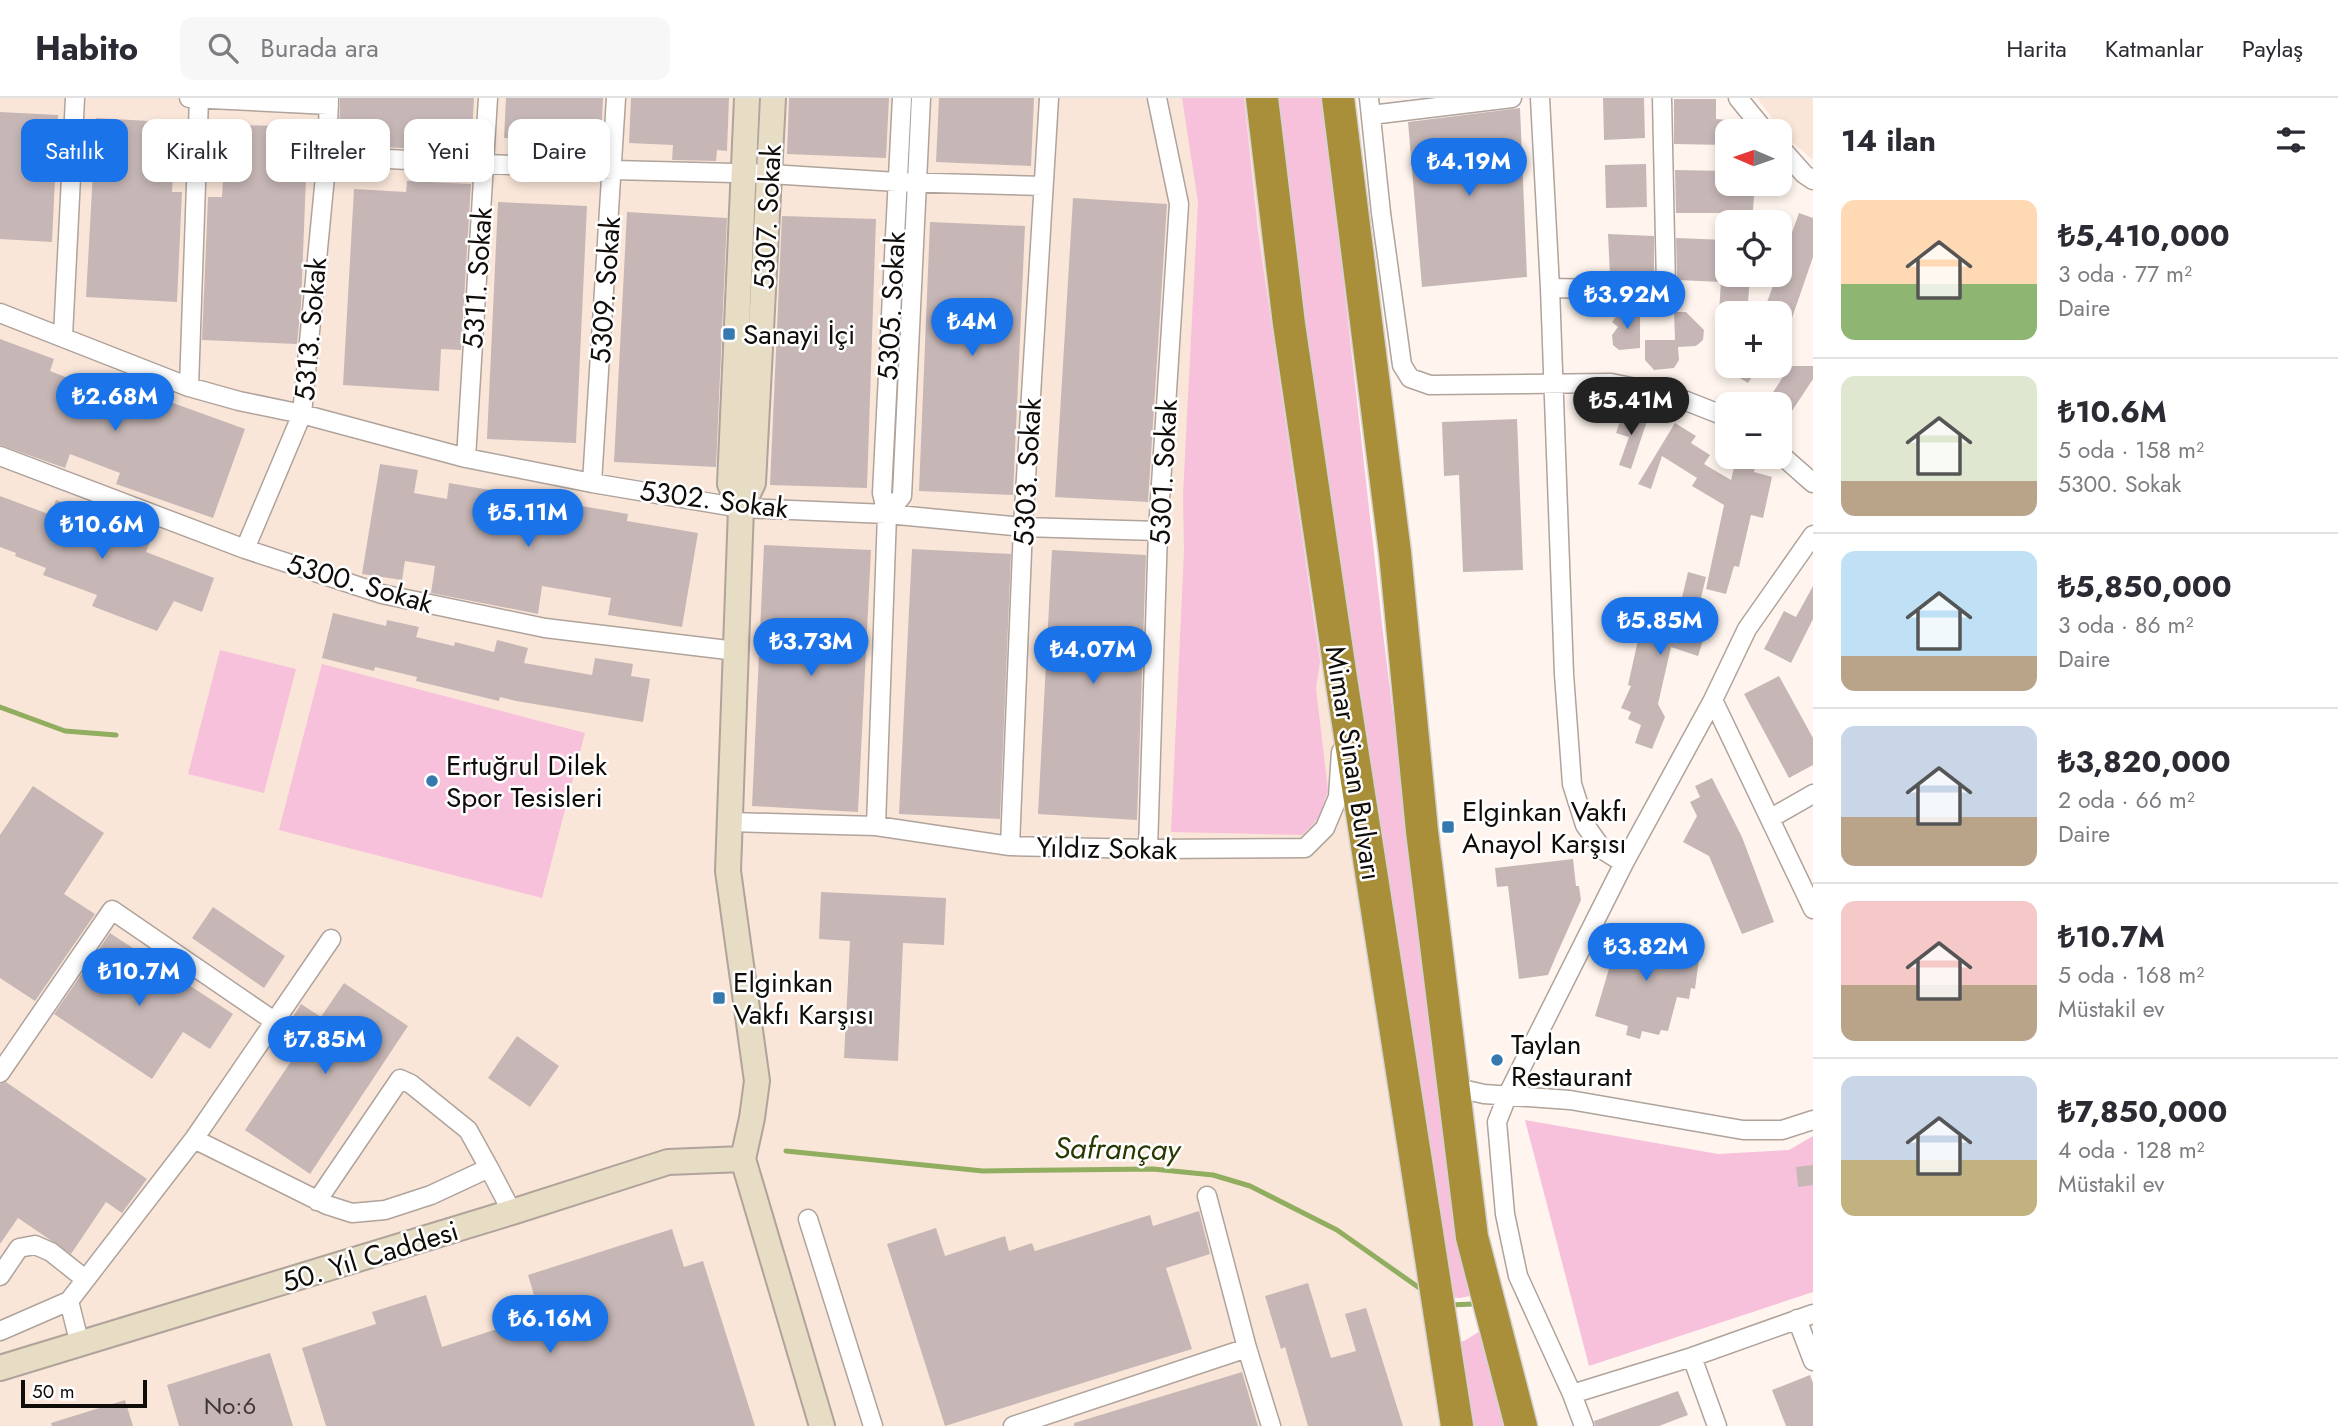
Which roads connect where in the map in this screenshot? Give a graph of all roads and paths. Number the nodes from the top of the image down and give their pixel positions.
1 (75, 98) edge
2 (189, 98) edge
3 (199, 98) edge
4 (488, 98) edge
5 (616, 98) edge
6 (747, 98) edge
7 (773, 98) edge
8 (902, 98) edge
9 (921, 98) edge
10 (1049, 98) edge
11 (1157, 98) edge
12 (1262, 98) edge
13 (1338, 98) edge
14 (1512, 98) edge
15 (1540, 98) edge
16 (1662, 98) edge
17 (1738, 98) edge
18 (329, 101) edge
19 (1370, 107) edge
20 (328, 119) edge
21 (487, 119) edge
22 (1755, 119) edge
23 (1792, 160) edge
24 (494, 164) edge
25 (613, 170) junction
26 (743, 174) junction
27 (769, 174) junction
28 (1813, 180) edge
29 (324, 182) edge
30 (483, 182) edge
31 (897, 182) junction
32 (918, 183) junction
33 (1043, 186) junction
34 (1381, 213) junction
35 (1355, 248) junction
36 (1550, 288) junction
37 (0, 313) edge
38 (63, 336) junction
39 (1552, 382) junction
40 (189, 387) junction
41 (1715, 412) edge
42 (302, 414) junction
43 (0, 456) edge
44 (466, 458) junction
45 (1792, 465) edge
46 (592, 483) junction
47 (1813, 483) edge
48 (741, 508) junction
49 (887, 514) junction
50 (1023, 527) junction
51 (1158, 531) junction
52 (1813, 535) edge
53 (245, 549) junction
54 (736, 651) junction
55 (1341, 678) junction
56 (1713, 700) junction
57 (1813, 794) edge
58 (1771, 818) junction
59 (730, 822) junction
60 (876, 826) junction
61 (1010, 846) junction
62 (1149, 849) junction
63 (1625, 863) junction
64 (1813, 909) edge
65 (331, 939) dead end
66 (274, 1021) junction
67 (6, 1051) edge
68 (0, 1073) edge
69 (1453, 1087) junction
70 (1508, 1094) junction
71 (1813, 1119) edge
72 (194, 1139) junction
73 (743, 1159) junction
74 (489, 1168) junction
75 (1207, 1196) dead end
76 (317, 1201) junction
77 (512, 1213) junction
78 (808, 1219) dead end
79 (0, 1276) edge
80 (85, 1279) junction
81 (69, 1301) junction
82 (1805, 1316) edge
83 (3, 1328) edge
84 (80, 1345) junction
85 (1247, 1348) junction
86 (1692, 1357) junction
87 (1813, 1361) edge
88 (0, 1368) edge
89 (1572, 1394) junction
90 (822, 1426) edge
91 (873, 1426) edge
92 (1013, 1426) edge
93 (1271, 1426) edge
94 (1457, 1426) edge
95 (1521, 1426) edge
96 (1584, 1426) edge
97 (1717, 1426) edge

1 - 38 street
2 - 3 street
3 - 18 street
3 - 40 street
4 - 21 street, 5311. Sokak
5 - 25 street, 5309. Sokak
6 - 26 street, 5307. Sokak
7 - 27 street, 5307. Sokak
8 - 31 street, 5305. Sokak
9 - 32 street, 5305. Sokak
10 - 33 street, 5303. Sokak
11 - 51 street, 5301. Sokak
12 - 55 highway, Mimar Sinan Bulvarı
13 - 35 highway, Mimar Sinan Bulvarı
14 - 19 street
15 - 36 street
16 - 36 street
17 - 22 street
18 - 20 street, 5313. Sokak
19 - 34 street
23 - 28 street
24 - 25 street
25 - 26 street
25 - 46 street, 5309. Sokak
26 - 27 street
26 - 48 street, 5307. Sokak
27 - 31 street
27 - 48 street, 5307. Sokak
29 - 42 street, 5313. Sokak
30 - 44 street, 5311. Sokak
31 - 32 street
31 - 49 street, 5305. Sokak
32 - 33 street
32 - 49 street, 5305. Sokak
33 - 50 street, 5303. Sokak
34 - 35 street
34 - 39 street
35 - 69 highway, Mimar Sinan Bulvarı
36 - 39 street
37 - 38 street, 5302. Sokak
38 - 40 street, 5302. Sokak
39 - 41 street
39 - 63 street
40 - 42 street, 5302. Sokak
42 - 44 street, 5302. Sokak
42 - 53 street, 5313. Sokak
43 - 53 street, 5300. Sokak
44 - 46 street, 5302. Sokak
45 - 47 street
46 - 48 street, 5302. Sokak
48 - 49 street, 5302. Sokak
48 - 54 street
49 - 50 street, 5302. Sokak
49 - 60 street, 5305. Sokak
50 - 51 street, 5302. Sokak
50 - 61 street, 5303. Sokak
51 - 62 street, 5301. Sokak
52 - 56 street
53 - 54 street, 5300. Sokak
54 - 59 street
55 - 62 street, Yıldız Sokak
55 - 94 highway, Mimar Sinan Bulvarı
56 - 58 street
56 - 63 street
57 - 58 street
58 - 64 street
59 - 60 street, Yıldız Sokak
59 - 73 street
60 - 61 street, Yıldız Sokak
61 - 62 street, Yıldız Sokak
63 - 70 street
65 - 66 street
66 - 67 street
66 - 72 street
67 - 68 street
69 - 70 street
69 - 95 highway, Mimar Sinan Bulvarı
70 - 71 street
70 - 89 street
72 - 76 street
72 - 80 street
73 - 77 street, 50. Yıl Caddesi
73 - 90 street
74 - 76 street
74 - 76 street
74 - 77 street
75 - 85 street
77 - 84 street, 50. Yıl Caddesi
78 - 91 street
79 - 80 street
80 - 81 street
81 - 83 street
81 - 84 street
82 - 86 street
82 - 87 street
84 - 88 street, 50. Yıl Caddesi
85 - 92 street
85 - 93 street
86 - 89 street
86 - 97 street
89 - 96 street

